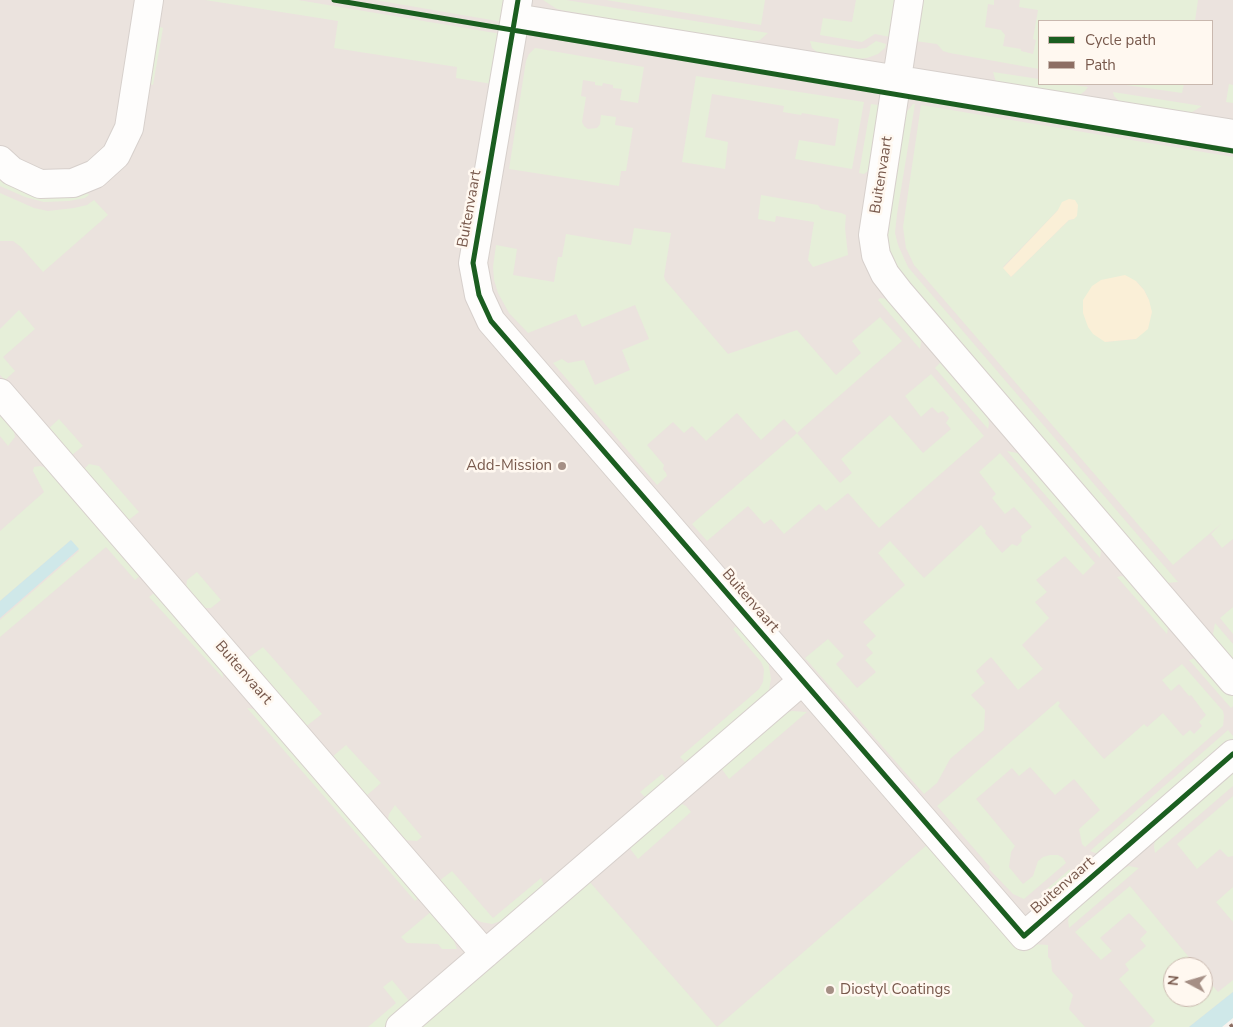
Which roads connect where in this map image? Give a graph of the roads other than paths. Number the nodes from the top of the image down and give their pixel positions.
1 (149, 0) edge
2 (909, 0) edge
3 (517, 9) edge
4 (896, 78) junction
5 (1233, 134) edge
6 (0, 160) edge
7 (0, 393) edge
8 (802, 681) junction
9 (1233, 681) edge
10 (1233, 754) edge
11 (485, 954) junction
12 (400, 1027) edge

1 - 6 street
2 - 4 street, Buitenvaart
3 - 4 street, Buitenvaart
3 - 8 street, Buitenvaart
4 - 5 street, Buitenvaart
4 - 9 street, Buitenvaart
7 - 11 street, Buitenvaart
8 - 10 street, Buitenvaart
8 - 11 street
11 - 12 street

